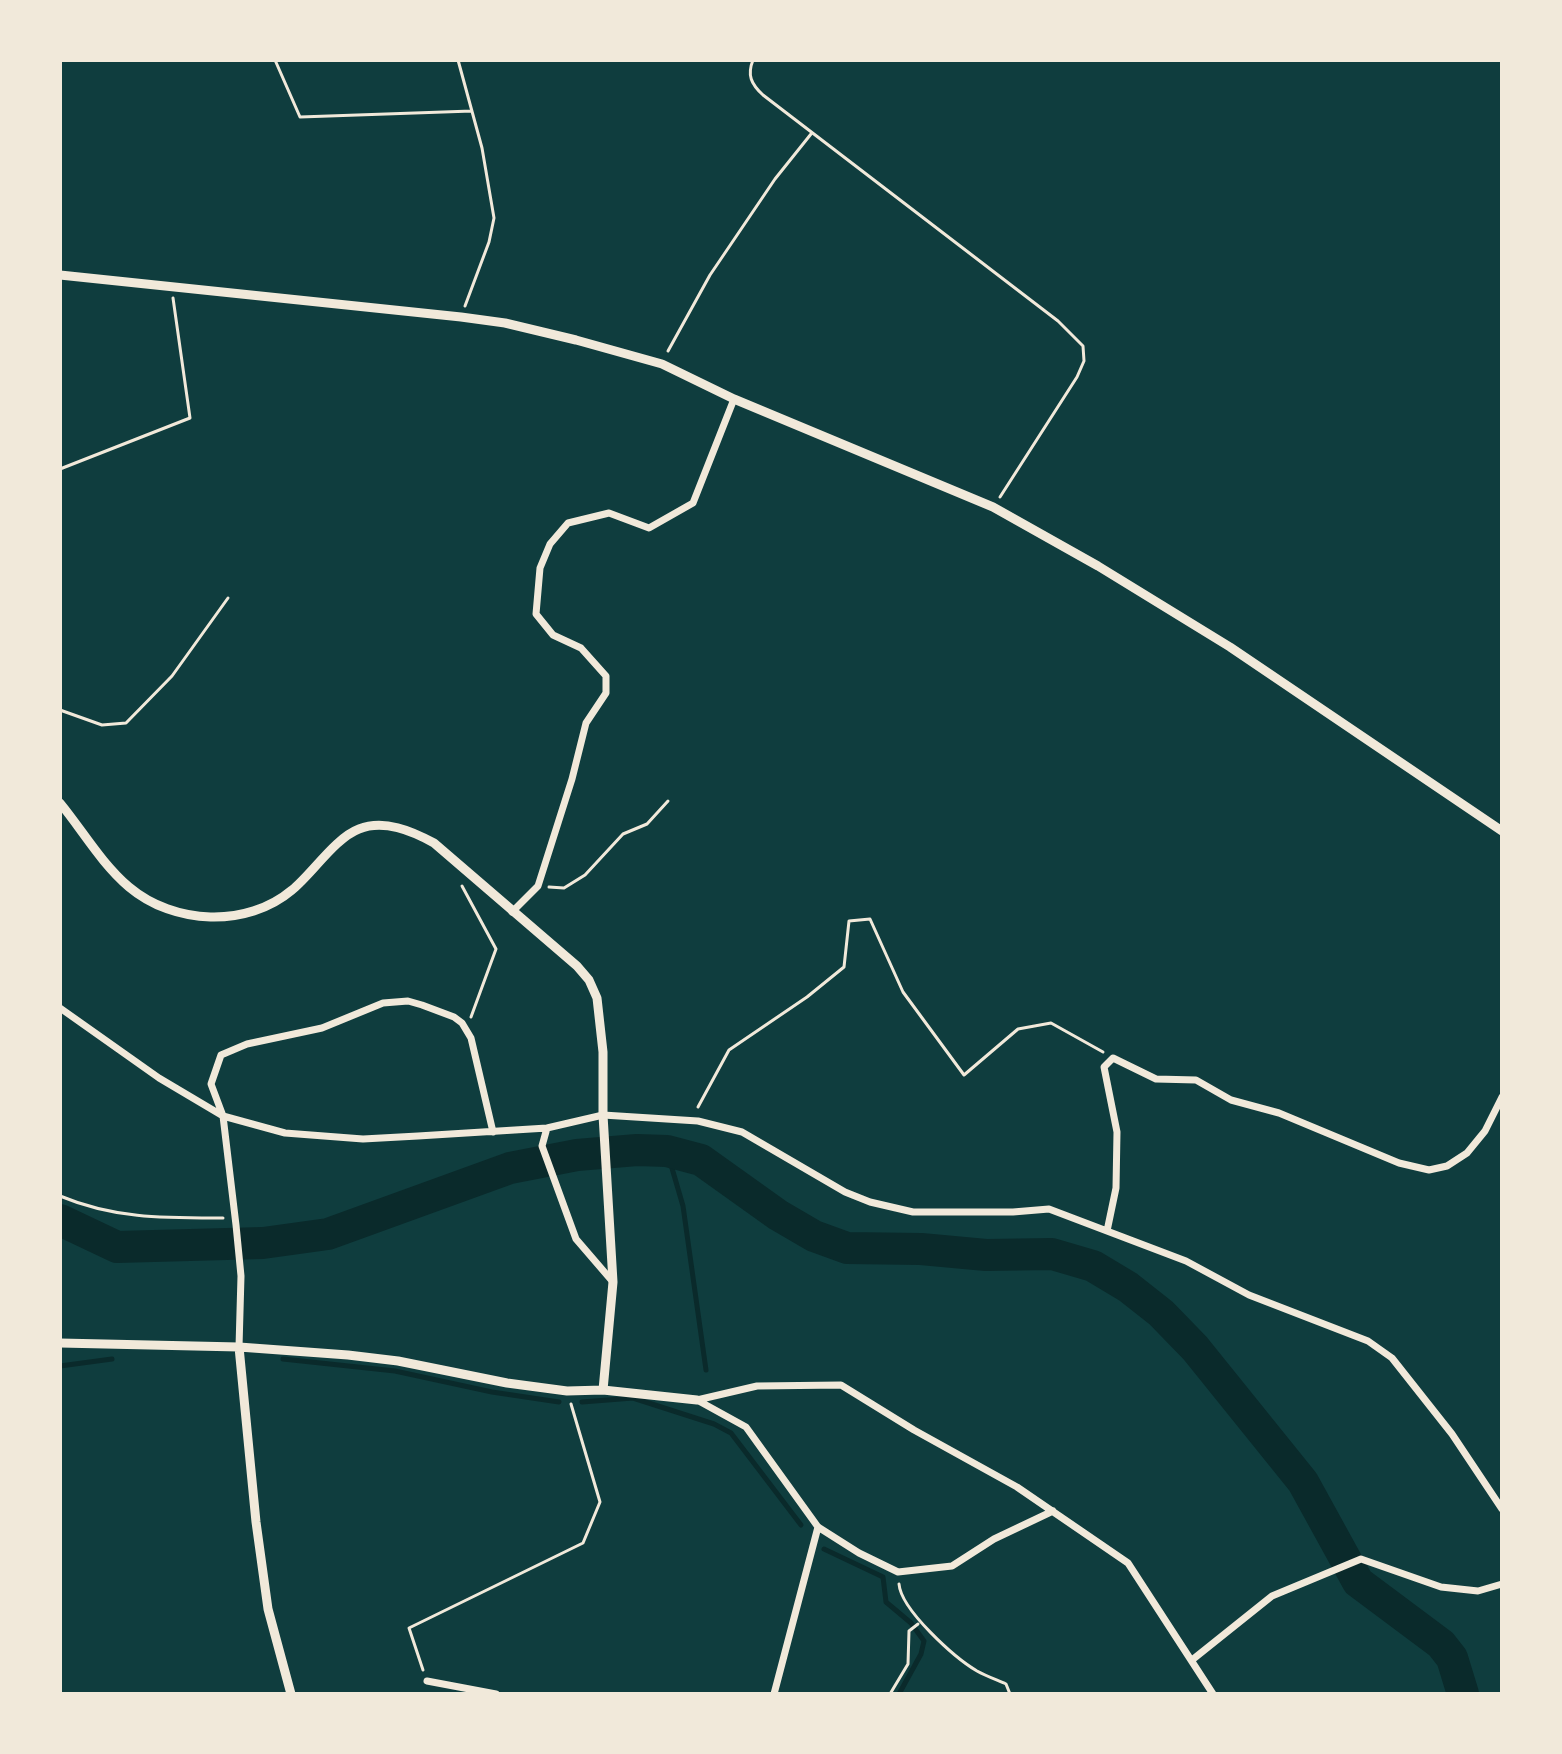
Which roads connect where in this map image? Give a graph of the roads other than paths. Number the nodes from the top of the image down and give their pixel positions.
1 (60, 275) edge
2 (734, 399) junction
3 (60, 803) edge
4 (1502, 831) edge
5 (512, 912) junction
6 (60, 1008) edge
7 (1502, 1097) edge
8 (603, 1115) junction
9 (223, 1116) junction
10 (547, 1128) junction
11 (493, 1132) junction
12 (1107, 1231) junction
13 (613, 1282) junction
14 (60, 1343) edge
15 (239, 1347) junction
16 (603, 1390) junction
17 (697, 1400) junction
18 (1502, 1509) edge
19 (1053, 1511) junction
20 (818, 1527) junction
21 (1502, 1584) edge
22 (1192, 1660) junction
23 (427, 1681) road end
24 (291, 1694) edge
25 (496, 1694) edge
26 (774, 1694) edge
27 (1213, 1694) edge

1 - 2 street
2 - 4 street
2 - 5 street
3 - 5 street
5 - 8 street
6 - 9 street
7 - 12 street
8 - 10 street
8 - 12 street
8 - 13 street
9 - 11 street
9 - 11 street
9 - 15 street
10 - 11 street
10 - 13 street
12 - 18 street
13 - 16 street
14 - 15 street
15 - 16 street
15 - 24 street
16 - 17 street
17 - 19 street
17 - 20 street
19 - 20 street
19 - 22 street
20 - 26 street
21 - 22 street
22 - 27 street
23 - 25 street

